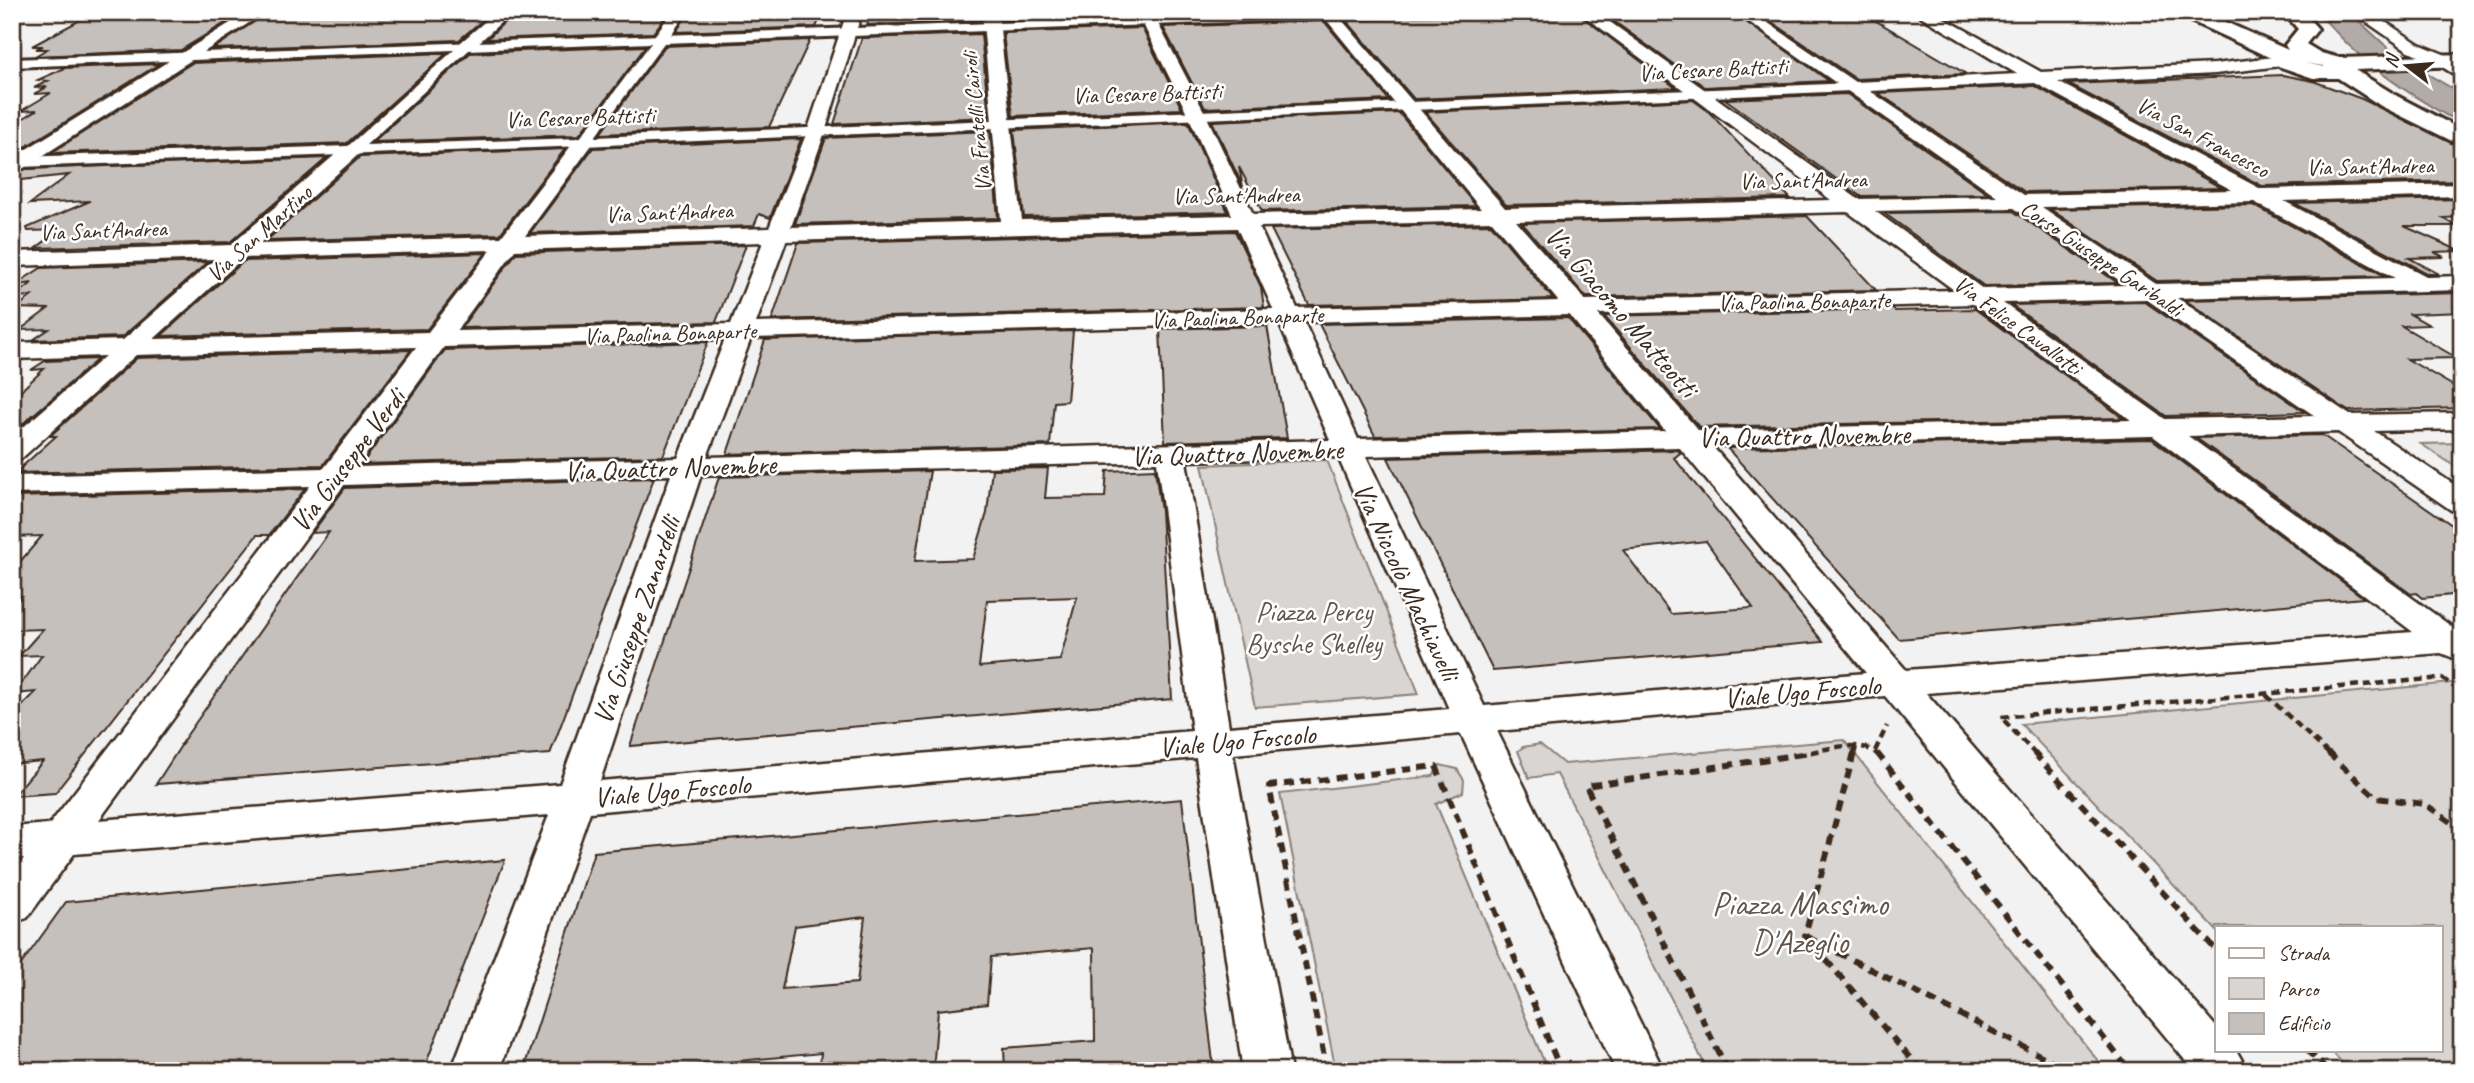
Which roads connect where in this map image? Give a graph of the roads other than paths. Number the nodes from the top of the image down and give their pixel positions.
1 (259, 12) edge
2 (505, 12) edge
3 (680, 12) edge
4 (1392, 12) edge
5 (1586, 12) edge
6 (1742, 12) edge
7 (1921, 12) edge
8 (2187, 12) edge
9 (2292, 12) edge
10 (2358, 12) edge
11 (1328, 13) edge
12 (1147, 17) edge
13 (990, 19) edge
14 (851, 22) edge
15 (660, 39) junction
16 (467, 45) junction
17 (188, 57) junction
18 (2284, 59) junction
19 (2449, 61) edge
20 (12, 63) edge
21 (2313, 64) junction
22 (2346, 66) junction
23 (2462, 74) edge
24 (2041, 78) junction
25 (1851, 87) junction
26 (1699, 94) junction
27 (2389, 101) junction
28 (1406, 107) junction
29 (1197, 115) junction
30 (1001, 124) junction
31 (816, 132) junction
32 (2462, 139) edge
33 (584, 142) junction
34 (352, 150) junction
35 (15, 164) edge
36 (2462, 190) edge
37 (2258, 194) junction
38 (2019, 201) junction
39 (1852, 205) junction
40 (1498, 215) junction
41 (1244, 221) junction
42 (1012, 227) junction
43 (779, 234) junction
44 (509, 243) junction
45 (237, 252) junction
46 (12, 260) edge
47 (2462, 283) edge
48 (2424, 284) junction
49 (2150, 291) junction
50 (1978, 297) junction
51 (2462, 304) edge
52 (1578, 307) junction
53 (1288, 315) junction
54 (741, 330) junction
55 (438, 339) junction
56 (131, 347) junction
57 (12, 351) edge
58 (2462, 421) edge
59 (2345, 424) junction
60 (2157, 426) junction
61 (1689, 438) junction
62 (1346, 449) junction
63 (12, 452) edge
64 (1170, 454) junction
65 (689, 467) junction
66 (336, 475) junction
67 (12, 485) edge
68 (2462, 503) edge
69 (2457, 644) edge
70 (1894, 701) junction
71 (1472, 720) junction
72 (1213, 742) junction
73 (575, 798) junction
74 (63, 839) junction
75 (12, 844) edge
76 (12, 906) edge
77 (475, 1071) edge
78 (1267, 1071) edge
79 (1640, 1071) edge
80 (2224, 1071) edge

1 - 17 street
2 - 16 street, Via San Martino
3 - 15 street, Via Giuseppe Verdi
4 - 11 street
5 - 26 street, Via Felice Cavallotti
6 - 25 street, Corso Giuseppe Garibaldi
7 - 24 street, Via San Francesco
8 - 18 street
9 - 21 street
10 - 19 street
11 - 12 street
11 - 28 street, Via Giacomo Matteotti
12 - 13 street
12 - 29 street, Via Niccolò Machiavelli
13 - 14 street
13 - 30 street, Via Fratelli Cairoli
14 - 15 street
14 - 31 street, Via Giuseppe Zanardelli
15 - 16 street
15 - 33 street, Via Giuseppe Verdi
16 - 17 street
16 - 34 street, Via San Martino
17 - 20 street
17 - 35 street
18 - 21 street
18 - 24 street, Via Cesare Battisti
19 - 22 street
19 - 23 street
21 - 22 street
21 - 27 street
22 - 27 street
24 - 25 street, Via Cesare Battisti
24 - 37 street, Via San Francesco
25 - 26 street, Via Cesare Battisti
25 - 38 street, Corso Giuseppe Garibaldi
26 - 28 street, Via Cesare Battisti
26 - 39 street, Via Felice Cavallotti
27 - 32 street
28 - 29 street, Via Cesare Battisti
28 - 40 street, Via Giacomo Matteotti
29 - 30 street, Via Cesare Battisti
29 - 41 street, Via Niccolò Machiavelli
30 - 31 street, Via Cesare Battisti
30 - 42 street, Via Fratelli Cairoli
31 - 33 street, Via Cesare Battisti
31 - 43 street, Via Giuseppe Zanardelli
33 - 34 street, Via Cesare Battisti
33 - 44 street, Via Giuseppe Verdi
34 - 35 street, Via Cesare Battisti
34 - 45 street, Via San Martino
36 - 37 street, Via Sant'Andrea
37 - 38 street, Via Sant'Andrea
37 - 48 street, Via San Francesco
38 - 39 street, Via Sant'Andrea
38 - 49 street, Corso Giuseppe Garibaldi
39 - 40 street, Via Sant'Andrea
39 - 50 street, Via Felice Cavallotti
40 - 41 street, Via Sant'Andrea
40 - 52 street, Via Giacomo Matteotti
41 - 42 street, Via Sant'Andrea
41 - 53 street, Via Niccolò Machiavelli
42 - 43 street, Via Sant'Andrea
43 - 44 street, Via Sant'Andrea
43 - 54 street, Via Giuseppe Zanardelli
44 - 45 street, Via Sant'Andrea
44 - 55 street, Via Giuseppe Verdi
45 - 46 street, Via Sant'Andrea
45 - 56 street, Via San Martino
47 - 48 street, Via Paolina Bonaparte
48 - 49 street, Via Paolina Bonaparte
48 - 51 street, Via San Francesco
49 - 50 street, Via Paolina Bonaparte
49 - 59 street, Corso Giuseppe Garibaldi
50 - 52 street, Via Paolina Bonaparte
50 - 60 street, Via Felice Cavallotti
52 - 53 street, Via Paolina Bonaparte
52 - 61 street, Via Giacomo Matteotti
53 - 54 street, Via Paolina Bonaparte
53 - 62 street, Via Niccolò Machiavelli
54 - 55 street, Via Paolina Bonaparte
54 - 65 street, Via Giuseppe Zanardelli
55 - 56 street, Via Paolina Bonaparte
55 - 66 street, Via Giuseppe Verdi
56 - 57 street, Via Paolina Bonaparte
56 - 63 street, Via San Martino
58 - 59 street, Via Quattro Novembre
59 - 60 street, Via Quattro Novembre
59 - 68 street, Corso Giuseppe Garibaldi
60 - 61 street, Via Quattro Novembre
60 - 69 street, Via Felice Cavallotti
61 - 62 street, Via Quattro Novembre
61 - 70 street, Via Giacomo Matteotti
62 - 64 street, Via Quattro Novembre
62 - 71 street, Via Niccolò Machiavelli
64 - 65 street, Via Quattro Novembre
64 - 72 street
65 - 66 street, Via Quattro Novembre
65 - 73 street, Via Giuseppe Zanardelli
66 - 67 street, Via Quattro Novembre
66 - 74 street, Via Giuseppe Verdi
69 - 70 street, Viale Ugo Foscolo
70 - 71 street, Viale Ugo Foscolo
70 - 80 street
71 - 72 street, Viale Ugo Foscolo
71 - 79 street, Via Niccolò Machiavelli
72 - 73 street, Viale Ugo Foscolo
72 - 78 street
73 - 74 street, Viale Ugo Foscolo
73 - 77 street, Via Giuseppe Zanardelli
74 - 75 street, Viale Ugo Foscolo
74 - 76 street, Via Giuseppe Verdi

